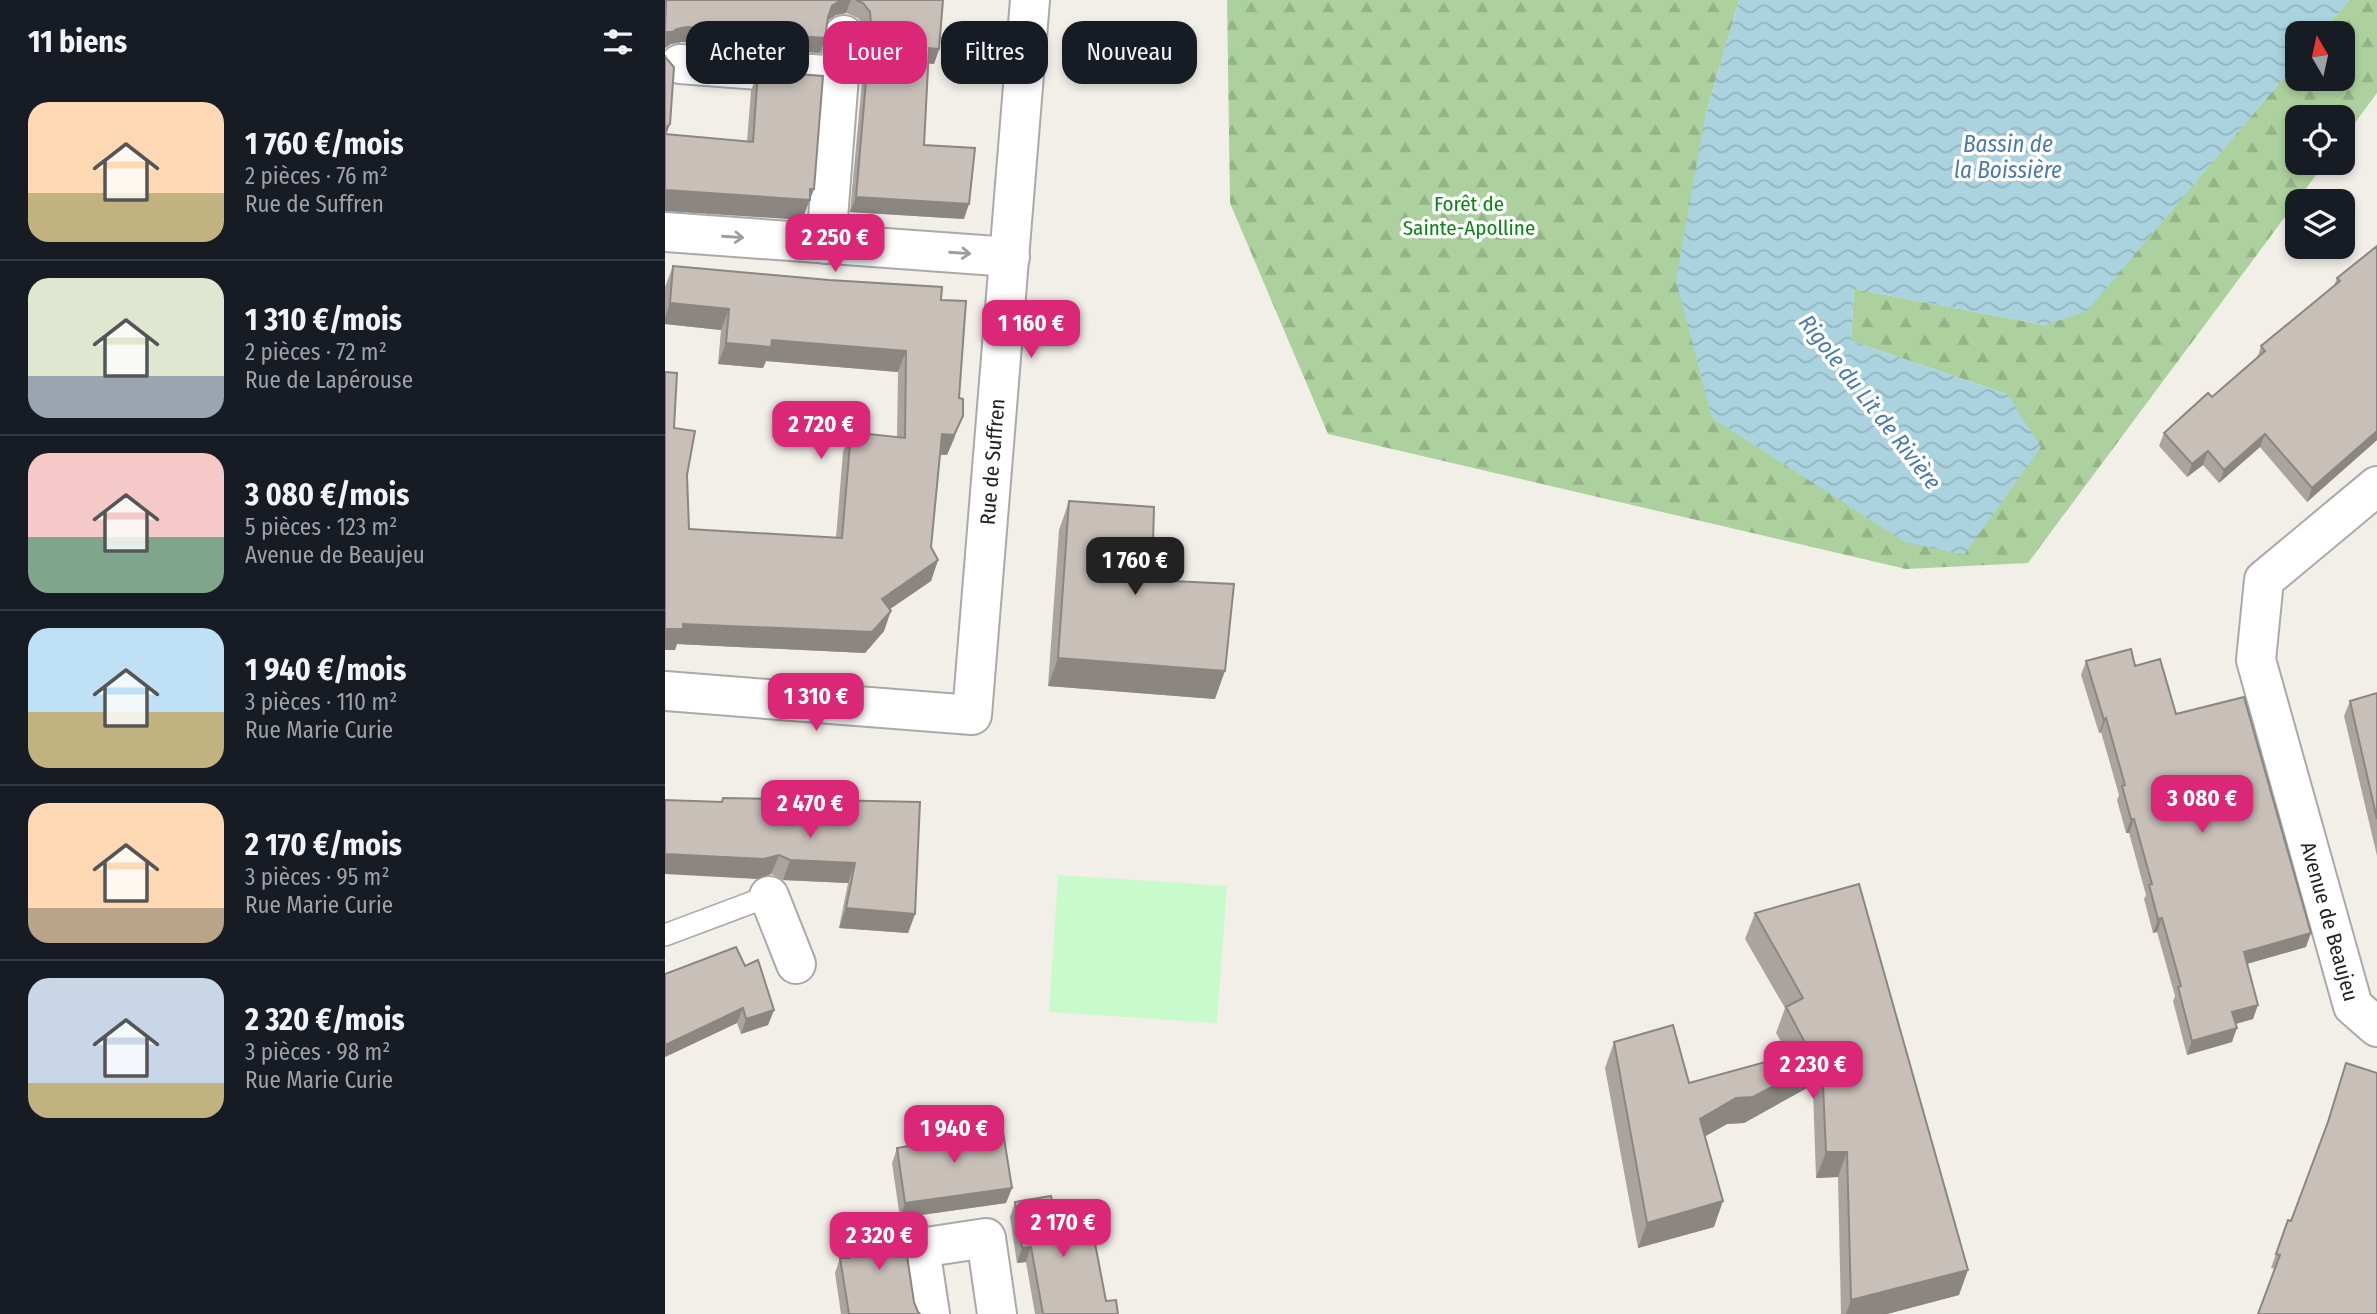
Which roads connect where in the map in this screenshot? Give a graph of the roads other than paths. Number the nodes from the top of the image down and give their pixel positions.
1 (1030, 0) edge
2 (680, 64) dead end
3 (823, 75) edge
4 (838, 84) edge
5 (665, 232) edge
6 (825, 244) junction
7 (1010, 257) junction
8 (2377, 486) edge
9 (665, 691) edge
10 (769, 896) joint
11 (665, 935) edge
12 (796, 964) dead end
13 (2377, 1027) edge
14 (930, 1314) edge
15 (997, 1314) edge

1 - 7 street, Rue de Suffren
2 - 3 street
4 - 6 street
5 -> 6 street
6 -> 7 street
7 - 9 street, Rue de Suffren
8 - 13 street, Avenue de Beaujeu
10 - 11 lane
10 - 12 street
14 - 15 street

